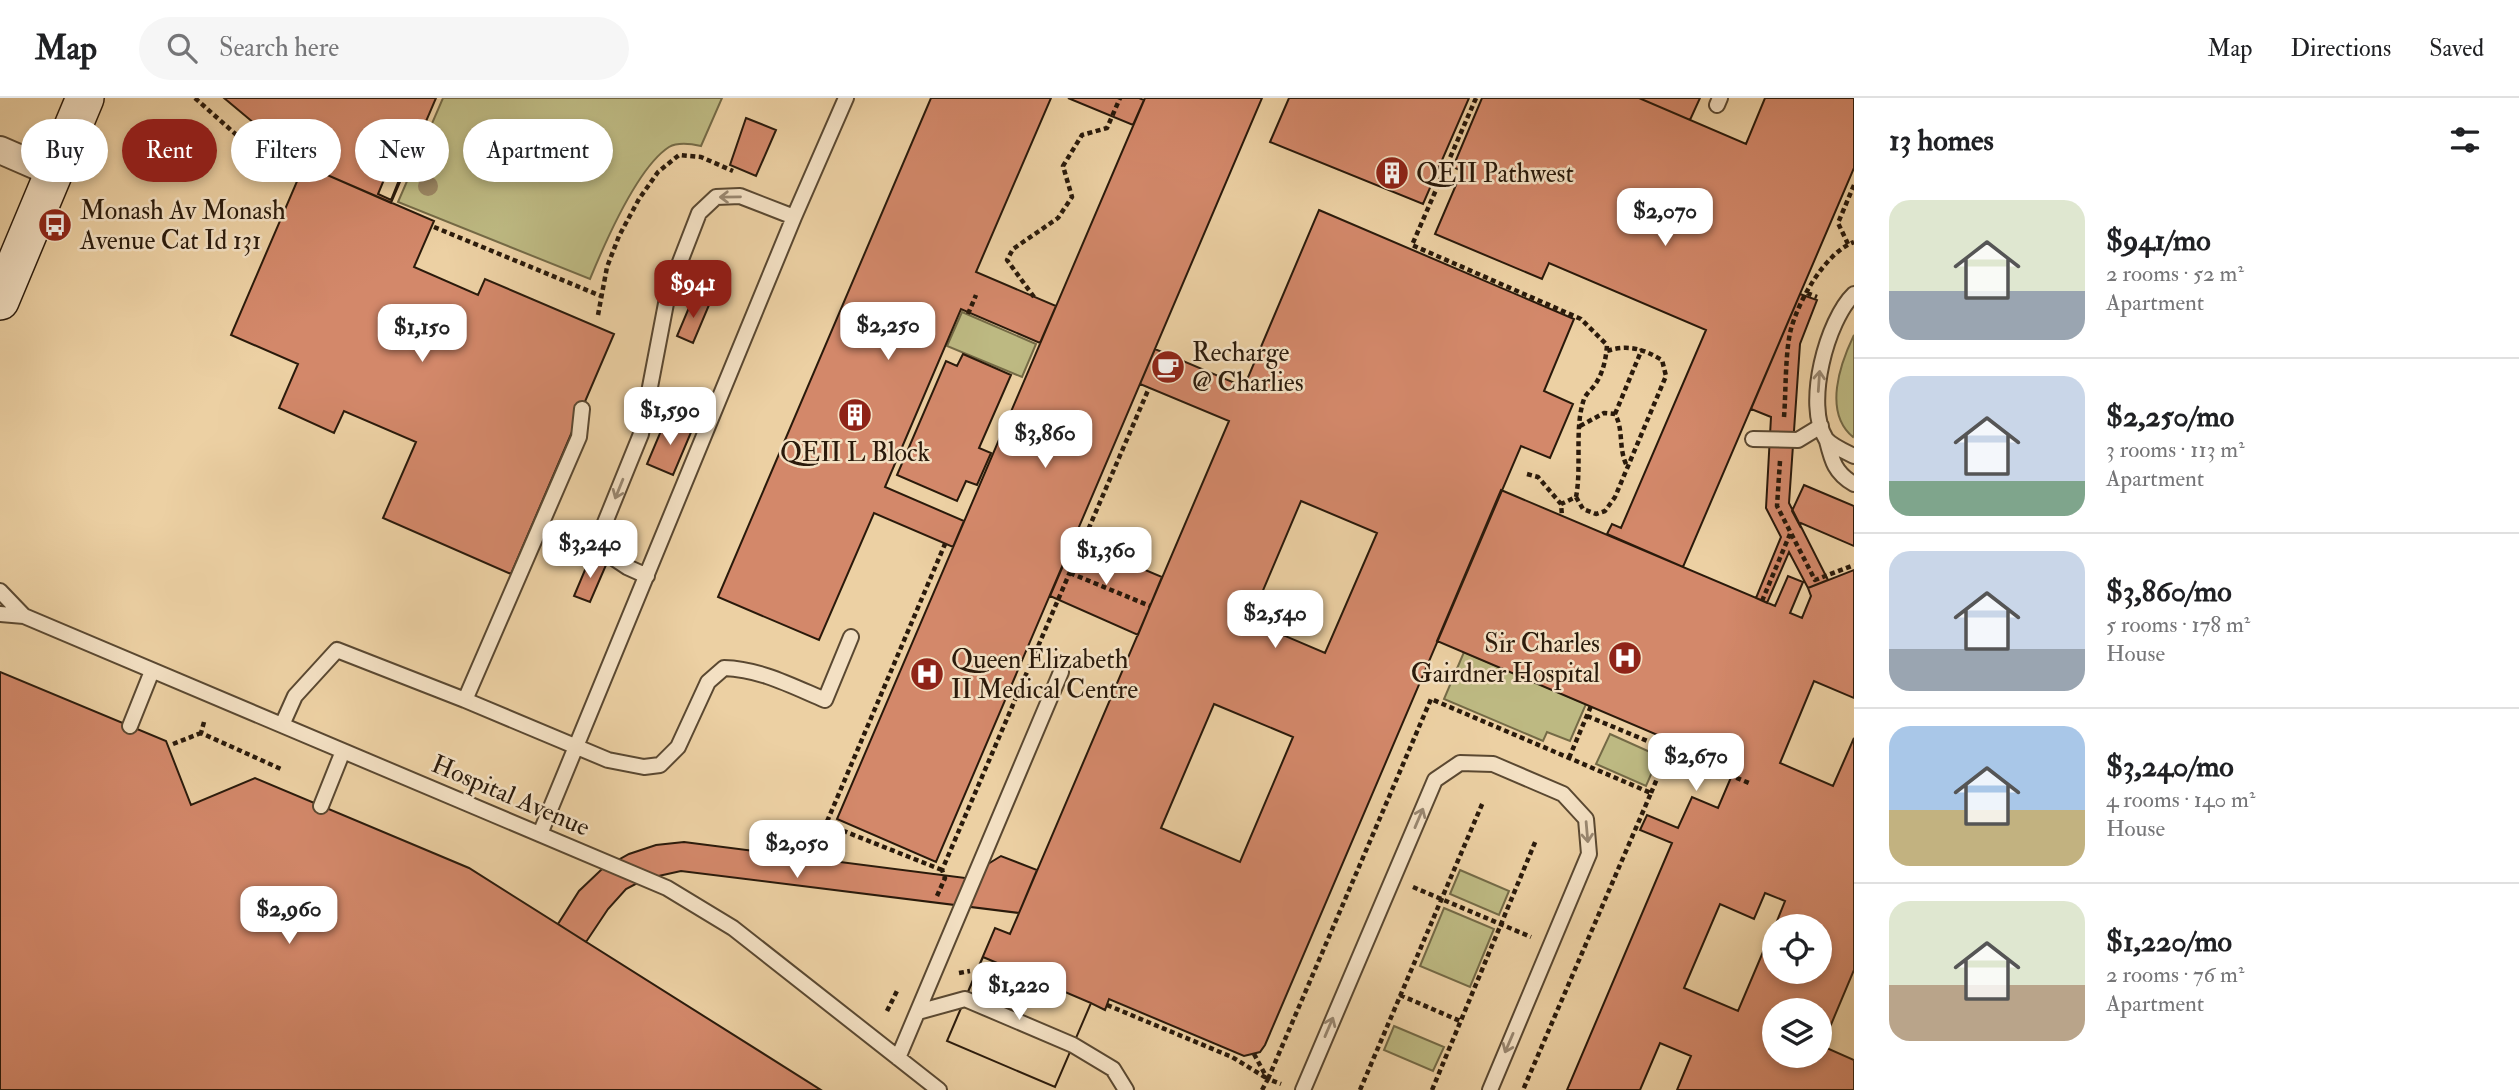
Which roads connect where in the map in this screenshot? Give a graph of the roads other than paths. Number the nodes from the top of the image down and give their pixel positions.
1 (85, 98) edge
2 (846, 98) edge
3 (76, 119) edge
4 (0, 150) edge
5 (21, 159) edge
6 (49, 182) edge
7 (794, 217) junction
8 (1854, 294) edge
9 (0, 301) edge
10 (582, 409) dead end
11 (1821, 426) junction
12 (1753, 439) dead end
13 (1827, 441) junction
14 (1854, 457) edge
15 (1854, 484) edge
16 (647, 576) junction
17 (0, 591) edge
18 (0, 614) edge
19 (24, 616) junction
20 (851, 637) dead end
21 (152, 671) junction
22 (1061, 672) dead end
23 (466, 700) junction
24 (282, 725) junction
25 (130, 726) dead end
26 (577, 746) junction
27 (343, 751) junction
28 (321, 806) dead end
29 (540, 834) junction
30 (918, 1013) junction
31 (898, 1058) junction
32 (939, 1090) edge
33 (1126, 1090) edge
34 (1303, 1090) edge
35 (1490, 1090) edge

1 - 3 main road
2 - 7 lane
4 - 5 street
6 - 9 main road
7 - 16 lane
7 -> 16 lane
11 -> 8 lane
10 - 23 lane
11 - 12 lane
11 - 13 lane
13 - 14 lane
13 - 15 lane
16 - 26 lane
17 - 19 lane, Hospital Avenue
18 - 19 lane, Hospital Avenue
19 - 21 lane, Hospital Avenue
20 - 26 lane
21 - 24 lane, Hospital Avenue
21 - 25 lane
22 - 30 lane
23 - 24 lane
23 - 26 lane
24 - 27 lane, Hospital Avenue
26 - 29 lane
27 - 28 lane
27 - 29 lane, Hospital Avenue
29 - 31 lane, Hospital Avenue
30 - 31 lane
30 - 33 lane
31 - 32 lane, Hospital Avenue
34 -> 35 lane

